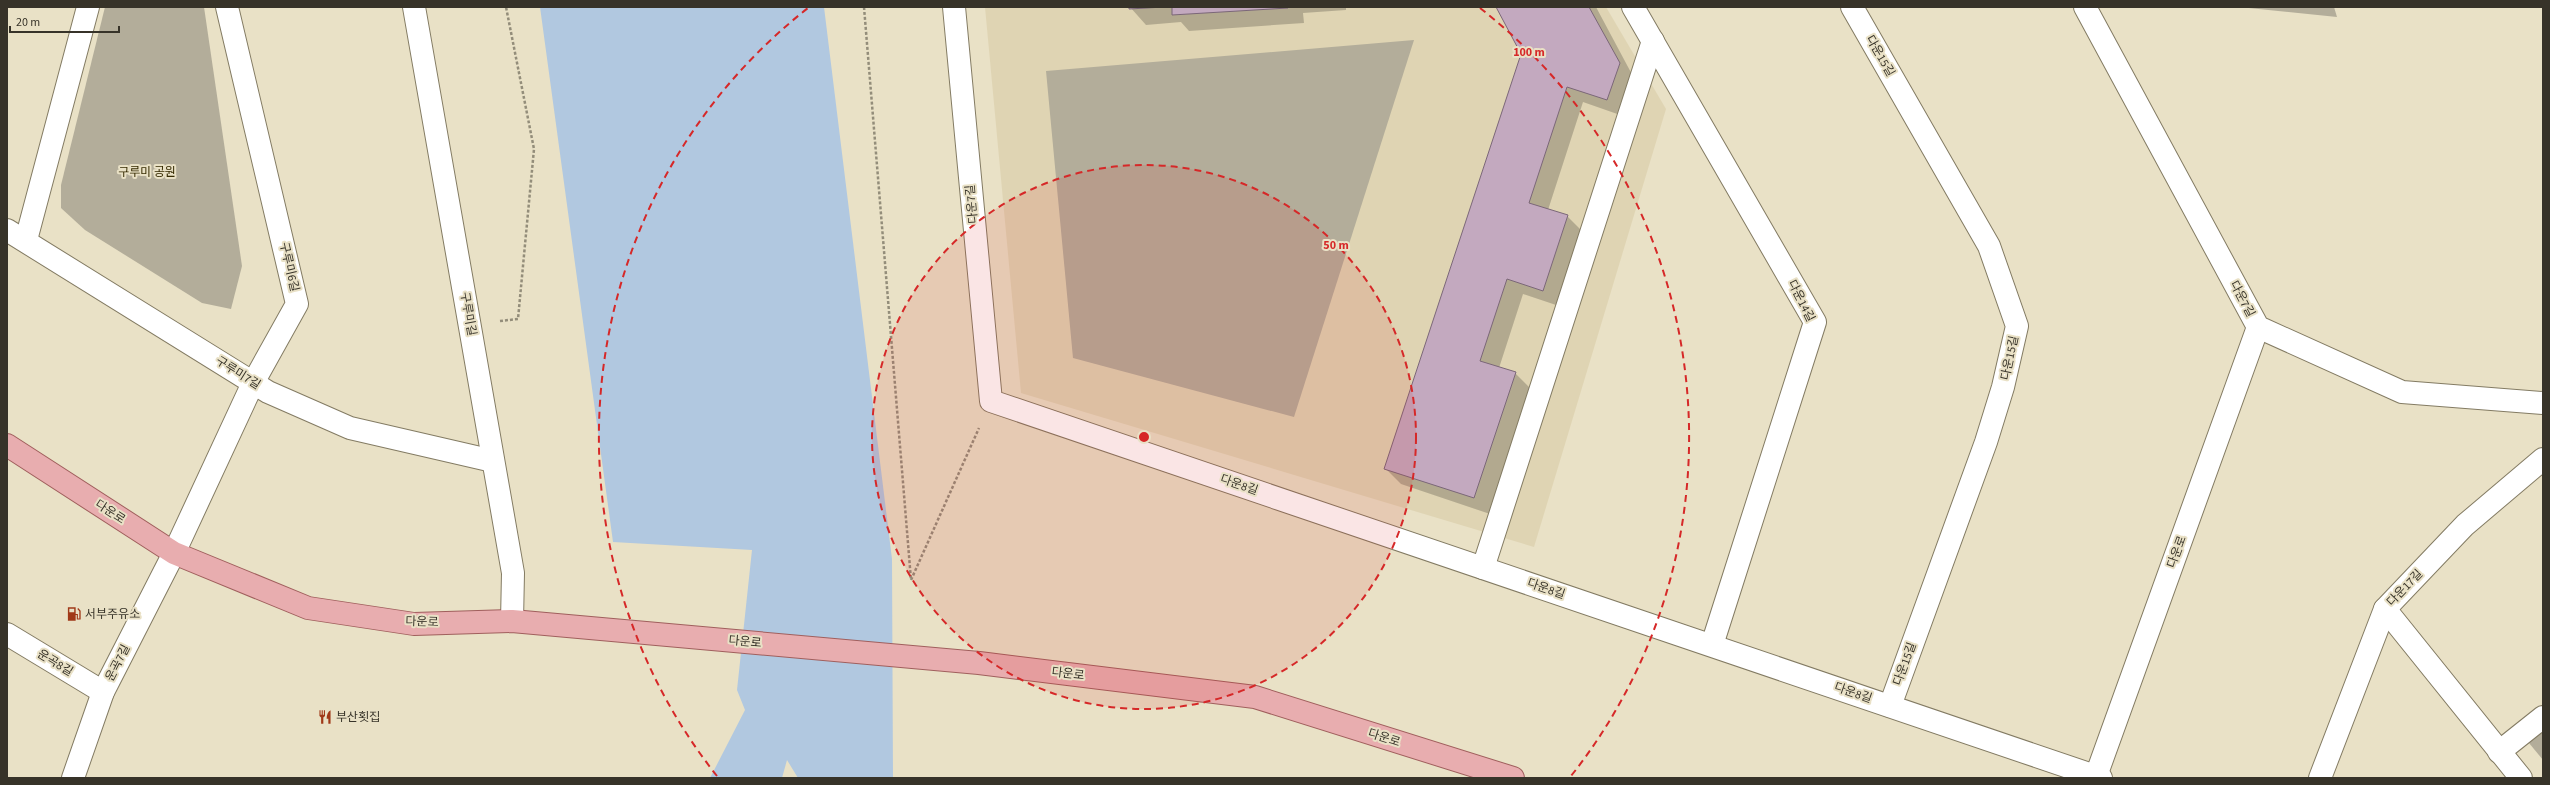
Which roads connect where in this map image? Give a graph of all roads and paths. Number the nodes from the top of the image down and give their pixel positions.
1 (88, 7) edge
2 (227, 7) edge
3 (414, 7) edge
4 (506, 7) edge
5 (864, 7) edge
6 (954, 7) edge
7 (1633, 7) edge
8 (1852, 7) edge
9 (2085, 7) edge
10 (1653, 41) junction
11 (7, 230) edge
12 (26, 240) junction
13 (470, 323) junction
14 (2258, 327) junction
15 (254, 383) junction
16 (990, 401) junction
17 (2543, 403) edge
18 (7, 445) edge
19 (2543, 459) edge
20 (493, 461) junction
21 (174, 553) junction
22 (1483, 568) junction
23 (2385, 609) junction
24 (512, 621) junction
25 (7, 634) edge
26 (1712, 645) junction
27 (103, 692) junction
28 (1890, 706) junction
29 (2543, 717) edge
30 (2499, 752) junction
31 (2098, 777) edge
32 (73, 778) edge
33 (1513, 778) edge
34 (2320, 778) edge
35 (2521, 778) edge

1 - 12 street
2 - 15 street, 구루미6길
3 - 13 street, 구루미길
4 - 13 path
5 - 16 path
6 - 16 street, 다운7길
7 - 10 street, 다운14길
8 - 28 street, 다운15길
9 - 14 street, 다운7길
10 - 22 street
10 - 26 street, 다운14길
11 - 12 street, 구루미7길
12 - 15 street, 구루미7길
13 - 20 street, 구루미길
14 - 17 street, 다운7길
14 - 31 street, 다운로
15 - 20 street, 구루미7길
15 - 21 street, 구루미6길
16 - 22 street, 다운8길
18 - 21 main road, 다운로
19 - 23 street, 다운17길
20 - 24 street, 구루미길
21 - 24 main road, 다운로
21 - 27 street, 운곡7길
22 - 26 street, 다운8길
23 - 30 street, 다운17길
23 - 34 street
24 - 33 main road, 다운로
25 - 27 street, 운곡8길
26 - 28 street, 다운8길
27 - 32 street, 운곡7길
28 - 31 street, 다운8길
29 - 30 street
30 - 35 street, 다운17길

